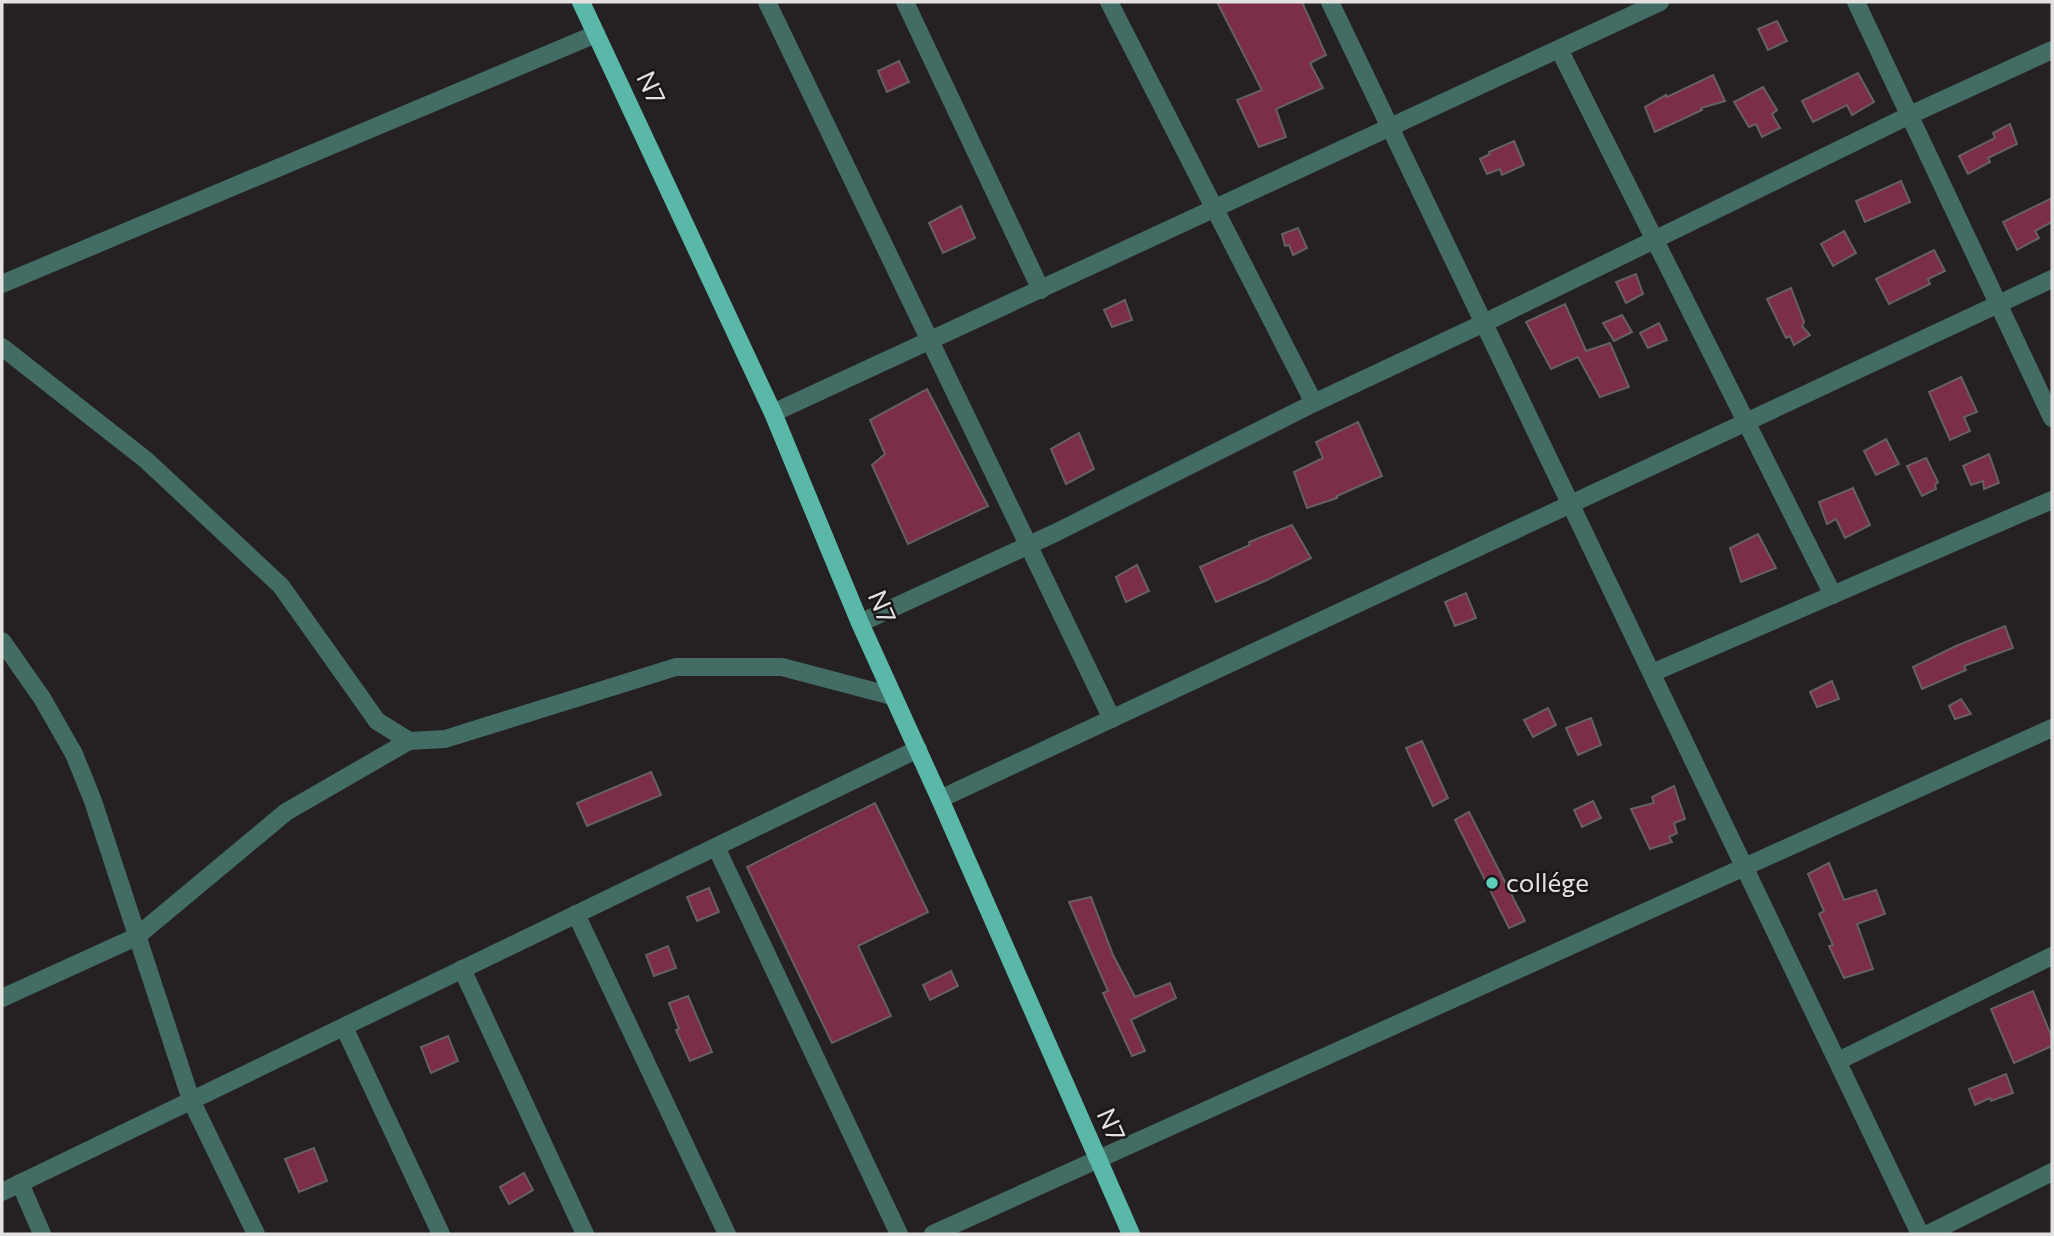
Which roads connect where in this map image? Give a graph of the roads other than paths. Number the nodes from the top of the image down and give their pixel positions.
1 (582, 2) edge
2 (767, 2) edge
3 (905, 2) edge
4 (1108, 2) edge
5 (1330, 2) edge
6 (1660, 2) edge
7 (1856, 2) edge
8 (596, 34) junction
9 (1559, 49) junction
10 (2052, 50) edge
11 (1910, 115) junction
12 (1390, 127) junction
13 (1215, 210) junction
14 (1655, 240) junction
15 (2052, 279) edge
16 (2, 284) edge
17 (1041, 290) junction
18 (1999, 304) junction
19 (1484, 323) junction
20 (930, 341) junction
21 (2, 347) edge
22 (1314, 403) junction
23 (773, 413) junction
24 (2052, 418) edge
25 (1746, 422) junction
26 (2052, 499) edge
27 (1571, 504) junction
28 (1028, 545) junction
29 (1833, 594) junction
30 (860, 623) junction
31 (2, 641) edge
32 (1652, 673) junction
33 (892, 696) junction
34 (1112, 719) junction
35 (2052, 728) edge
36 (409, 741) junction
37 (918, 749) junction
38 (940, 799) junction
39 (716, 847) junction
40 (1744, 867) junction
41 (576, 914) junction
42 (136, 937) junction
43 (2052, 956) edge
44 (462, 970) junction
45 (2, 998) edge
46 (344, 1027) junction
47 (1838, 1061) junction
48 (191, 1100) junction
49 (1098, 1160) junction
50 (2052, 1172) edge
51 (20, 1183) junction
52 (2, 1192) edge
53 (43, 1234) edge
54 (256, 1234) edge
55 (440, 1234) edge
56 (585, 1234) edge
57 (727, 1234) edge
58 (899, 1234) edge
59 (933, 1234) edge
60 (1131, 1234) edge
61 (1920, 1234) edge
62 (1928, 1234) edge

1 - 8 main road, N7
2 - 20 street
3 - 17 street
4 - 13 street
5 - 12 street
6 - 9 street
7 - 11 street
8 - 16 street
8 - 23 main road, N7
9 - 12 street
9 - 14 street
10 - 11 street
11 - 14 street
11 - 18 street
12 - 13 street
12 - 19 street
13 - 17 street
13 - 22 street
14 - 19 street
14 - 25 street
15 - 18 street
17 - 20 street
18 - 24 street
18 - 25 street
19 - 22 street
19 - 27 street
20 - 23 street
20 - 28 street
21 - 36 street
22 - 28 street
23 - 30 main road, N7
25 - 27 street
25 - 29 street
26 - 29 street
27 - 32 street
27 - 34 street
28 - 30 street
28 - 34 street
29 - 32 street
30 - 33 main road, N7
31 - 42 street
32 - 40 street
33 - 36 street
33 - 37 main road, N7
34 - 38 street
35 - 40 street
36 - 42 street
37 - 38 main road, N7
37 - 39 street
38 - 49 main road, N7
39 - 41 street
39 - 58 street
40 - 47 street
40 - 49 street
41 - 44 street
41 - 57 street
42 - 45 street
42 - 48 street
43 - 47 street
44 - 46 street
44 - 56 street
46 - 48 street
46 - 55 street
47 - 61 street
48 - 51 street
48 - 54 street
49 - 59 street
49 - 60 main road, N7
50 - 62 street
51 - 52 street
51 - 53 street

